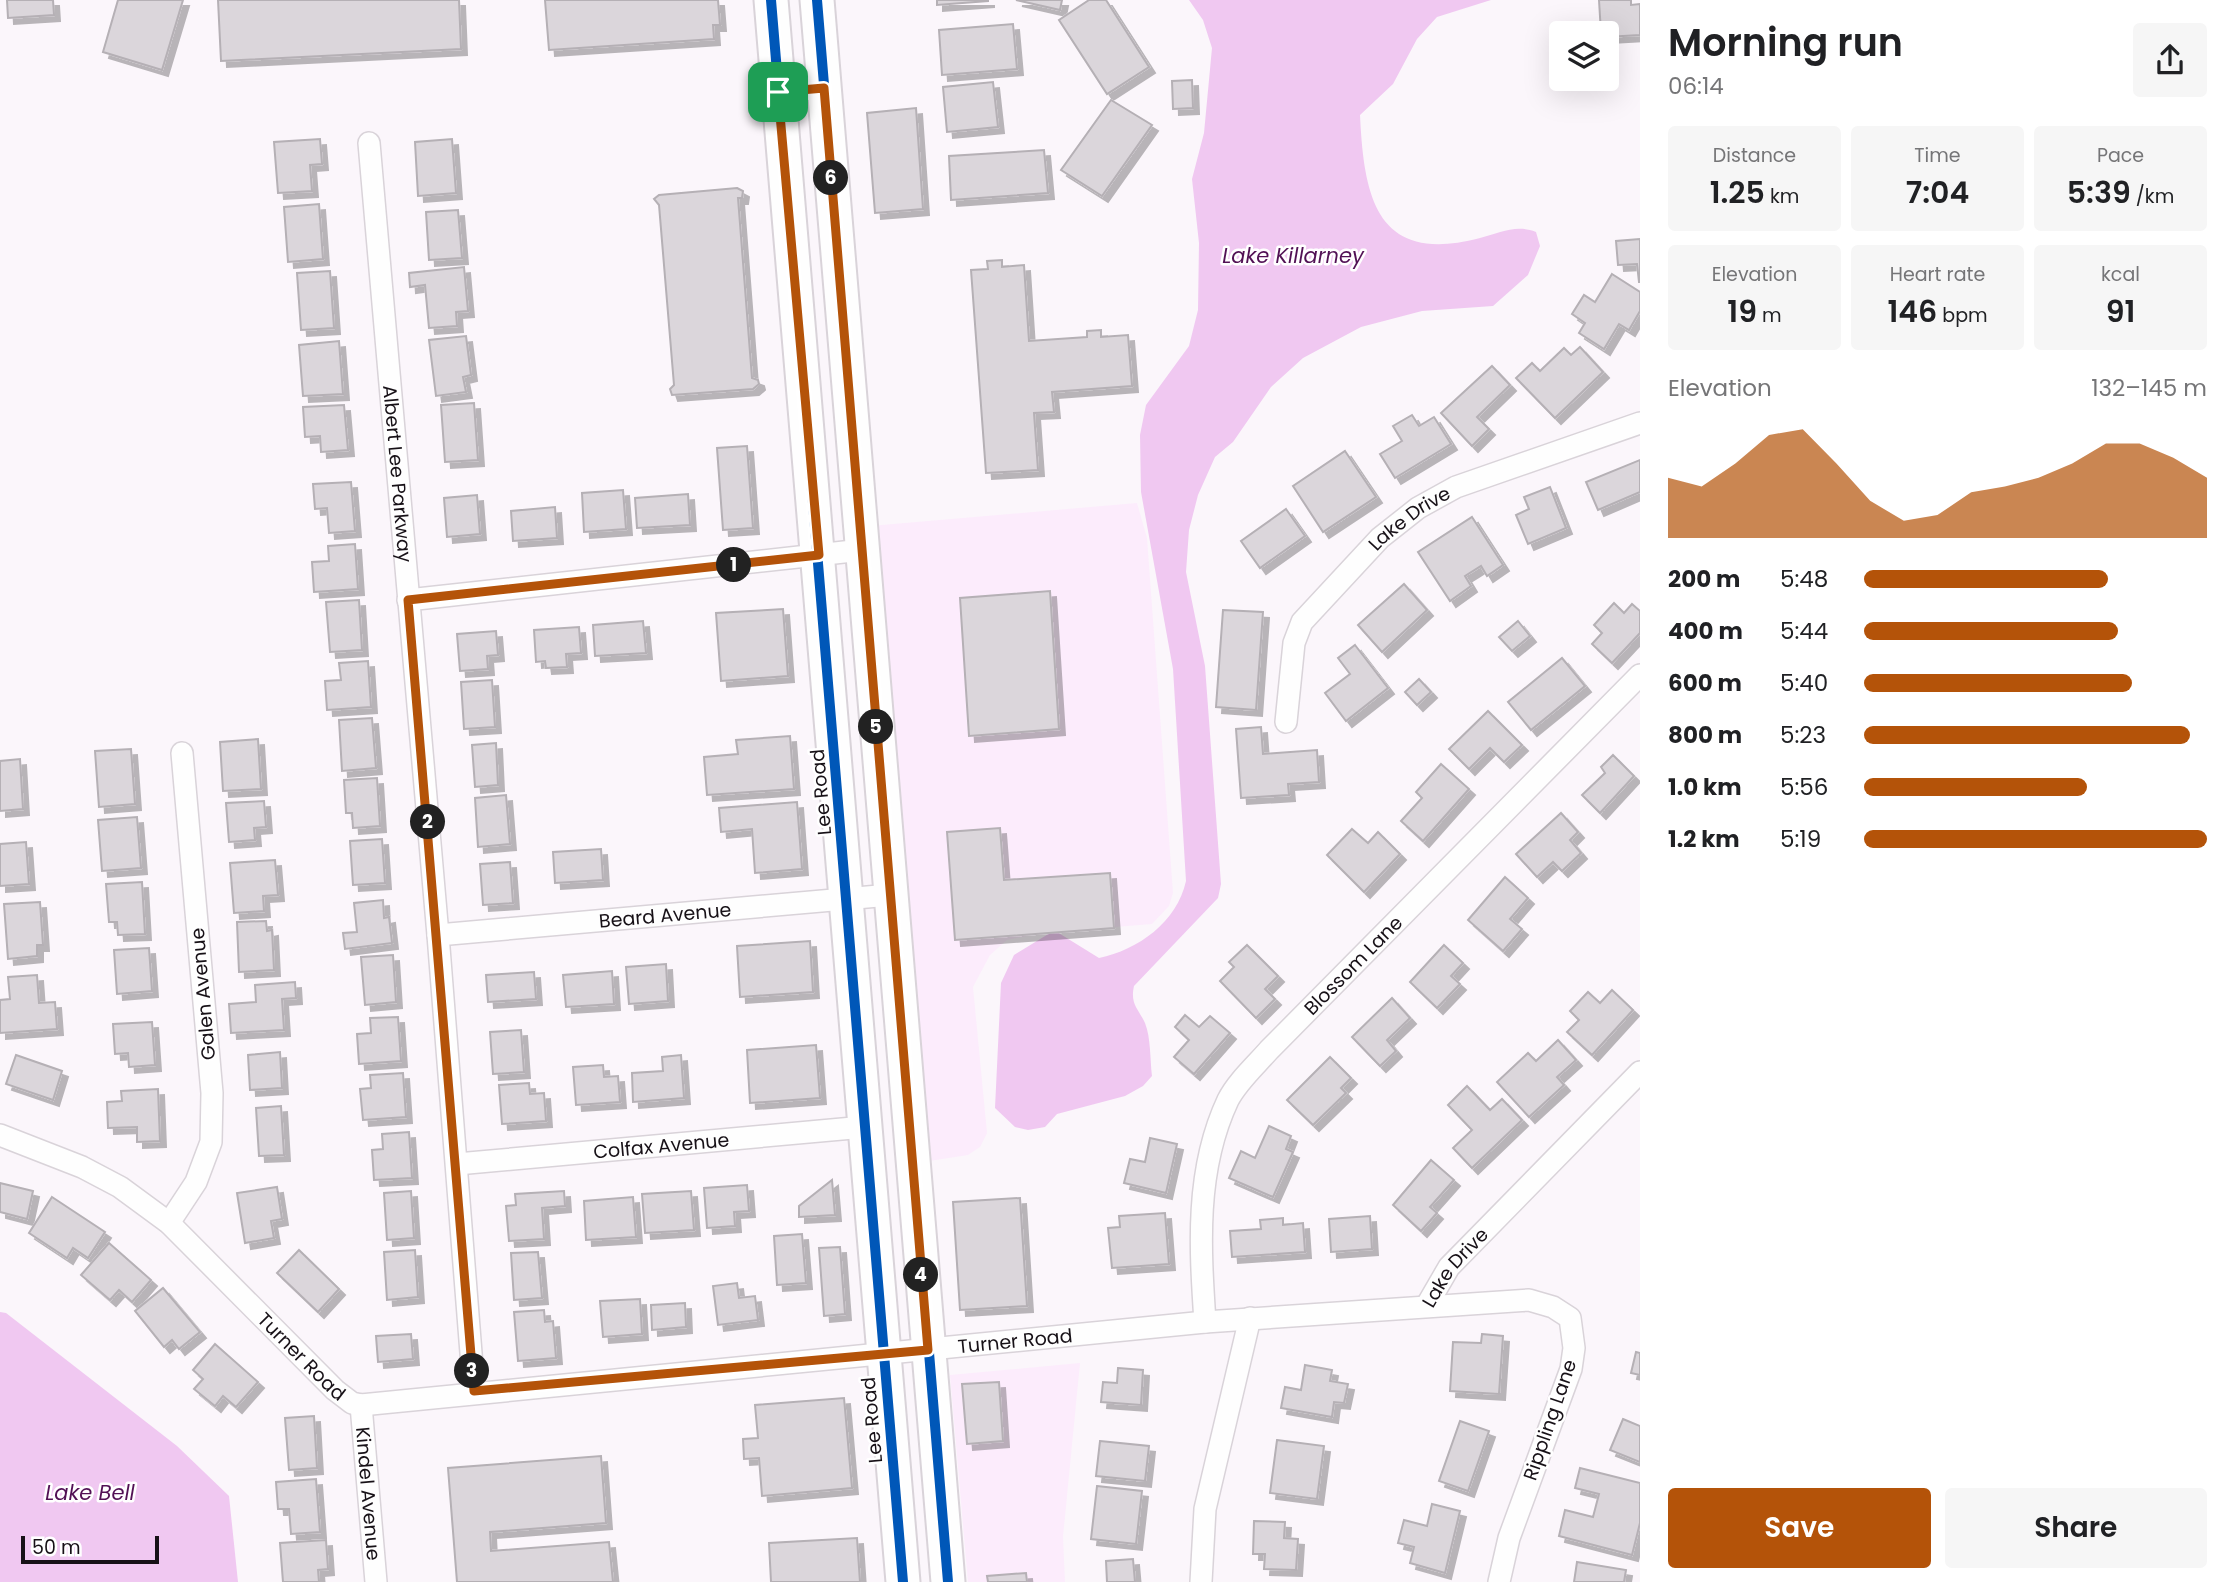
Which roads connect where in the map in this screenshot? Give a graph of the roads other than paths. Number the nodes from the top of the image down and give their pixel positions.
1 (771, 0) edge
2 (817, 0) edge
3 (824, 88) junction
4 (778, 92) junction
5 (369, 143) dead end
6 (1640, 423) edge
7 (862, 550) junction
8 (819, 555) junction
9 (408, 600) junction
10 (1640, 675) edge
11 (1286, 722) dead end
12 (182, 753) dead end
13 (890, 895) junction
14 (847, 899) junction
15 (438, 935) junction
16 (1640, 1072) edge
17 (864, 1127) junction
18 (0, 1135) edge
19 (457, 1164) junction
20 (169, 1223) junction
21 (1427, 1305) junction
22 (1250, 1318) junction
23 (1205, 1322) junction
24 (928, 1350) junction
25 (885, 1355) junction
26 (474, 1391) junction
27 (361, 1405) junction
28 (376, 1582) edge
29 (903, 1582) edge
30 (948, 1582) edge
31 (1201, 1582) edge
32 (1499, 1582) edge

1 - 4 main road, Lee Road
2 - 3 main road
3 - 4 street
3 - 7 main road
4 - 8 main road, Lee Road
5 - 9 street, Albert Lee Parkway
6 - 11 street, Lake Drive
7 - 8 street
7 - 13 main road
8 - 9 street
8 - 14 main road, Lee Road
9 - 15 street, Albert Lee Parkway
10 - 23 street, Blossom Lane
12 - 20 street, Galen Avenue
13 - 14 street, Beard Avenue
13 - 24 main road
14 - 15 street, Beard Avenue
14 - 17 main road, Lee Road
15 - 19 street, Albert Lee Parkway
16 - 21 street, Lake Drive
17 - 19 street, Colfax Avenue
17 - 25 main road, Lee Road
18 - 20 street, Turner Road
19 - 26 street, Albert Lee Parkway
20 - 27 street, Turner Road
21 - 22 street, Lake Drive
21 - 32 street, Rippling Lane
22 - 23 street, Lake Drive
22 - 31 street
23 - 24 street, Turner Road
24 - 25 street, Turner Road
24 - 30 main road
25 - 26 street, Turner Road
25 - 29 main road, Lee Road
26 - 27 street, Turner Road
27 - 28 street, Kindel Avenue

